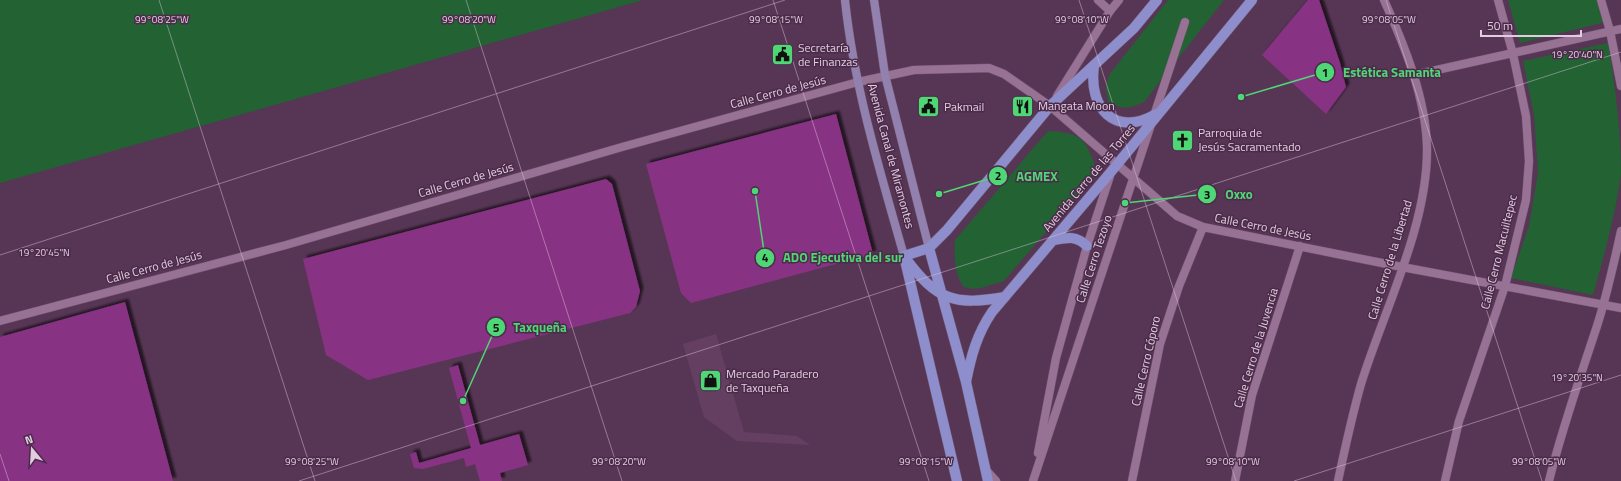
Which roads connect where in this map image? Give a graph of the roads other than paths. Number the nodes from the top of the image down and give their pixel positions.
1 (845, 0) edge
2 (874, 0) edge
3 (1098, 0) edge
4 (1119, 0) edge
5 (1157, 0) edge
6 (1252, 0) edge
7 (1384, 0) edge
8 (1498, 0) edge
9 (1601, 0) edge
10 (1110, 11) junction
11 (1185, 22) dead end
12 (1621, 29) edge
13 (1610, 31) junction
14 (1513, 54) junction
15 (1094, 66) junction
16 (885, 75) junction
17 (1414, 75) junction
18 (858, 82) junction
19 (1621, 86) edge
20 (1050, 106) junction
21 (1163, 109) junction
22 (1118, 164) junction
23 (1110, 173) junction
24 (1203, 227) junction
25 (1621, 231) edge
26 (1055, 240) junction
27 (1087, 246) junction
28 (1300, 246) junction
29 (929, 248) junction
30 (904, 256) junction
31 (1402, 267) junction
32 (1505, 286) junction
33 (943, 294) junction
34 (1005, 297) junction
35 (1603, 305) junction
36 (1621, 308) edge
37 (0, 321) edge
38 (966, 382) junction
39 (985, 469) junction
40 (957, 481) edge
41 (988, 481) edge
42 (996, 481) edge
43 (1033, 481) edge
44 (1132, 481) edge
45 (1235, 481) edge
46 (1338, 481) edge
47 (1445, 481) edge
48 (1549, 481) edge

1 - 18 main road, Avenida Canal de Miramontes
2 - 16 main road, Avenida Canal de Miramontes
3 - 10 street
4 - 10 street
5 - 15 main road
6 - 21 main road, Avenida Cerro de las Torres
7 - 17 street, Calle Cerro de la Libertad
8 - 14 street, Calle Cerro Macuiltepec
9 - 13 street
10 - 20 street
11 - 43 street, Calle Cerro Tezoyo
12 - 13 street
13 - 14 street
13 - 19 street
14 - 17 street
14 - 32 street, Calle Cerro Macuiltepec
15 - 20 main road
15 - 21 main road
16 - 18 street, Calle Cerro de Jesús
16 - 20 street, Calle Cerro de Jesús
16 - 29 main road, Avenida Canal de Miramontes
17 - 31 street, Calle Cerro de la Libertad
18 - 30 main road, Avenida Canal de Miramontes
18 - 37 street, Calle Cerro de Jesús
20 - 22 street, Calle Cerro de Jesús
20 - 29 main road
21 - 22 main road, Avenida Cerro de las Torres
22 - 23 main road, Avenida Cerro de las Torres
22 - 24 street, Calle Cerro de Jesús
23 - 26 main road, Avenida Cerro de las Torres
23 - 27 street, Calle Cerro Tezoyo
24 - 28 street, Calle Cerro de Jesús
24 - 44 street, Calle Cerro Cóporo
25 - 35 street
26 - 27 main road
26 - 34 main road, Avenida Cerro de las Torres
27 - 43 street, Calle Cerro Tezoyo
28 - 31 street, Calle Cerro de Jesús
28 - 45 street, Calle Cerro de la Juvencia
29 - 30 main road
29 - 33 main road, Avenida Canal de Miramontes
30 - 33 main road
30 - 40 main road, Avenida Canal de Miramontes
31 - 32 street, Calle Cerro de Jesús
31 - 46 street, Calle Cerro de la Libertad
32 - 35 street, Calle Cerro de Jesús
32 - 47 street, Calle Cerro Macuiltepec
33 - 34 main road
33 - 38 main road, Avenida Canal de Miramontes
34 - 38 main road, Avenida Cerro de las Torres
35 - 36 street, Calle Cerro de Jesús
35 - 48 street
38 - 39 main road, Avenida Canal de Miramontes
39 - 41 main road, Avenida Canal de Miramontes
39 - 42 street

